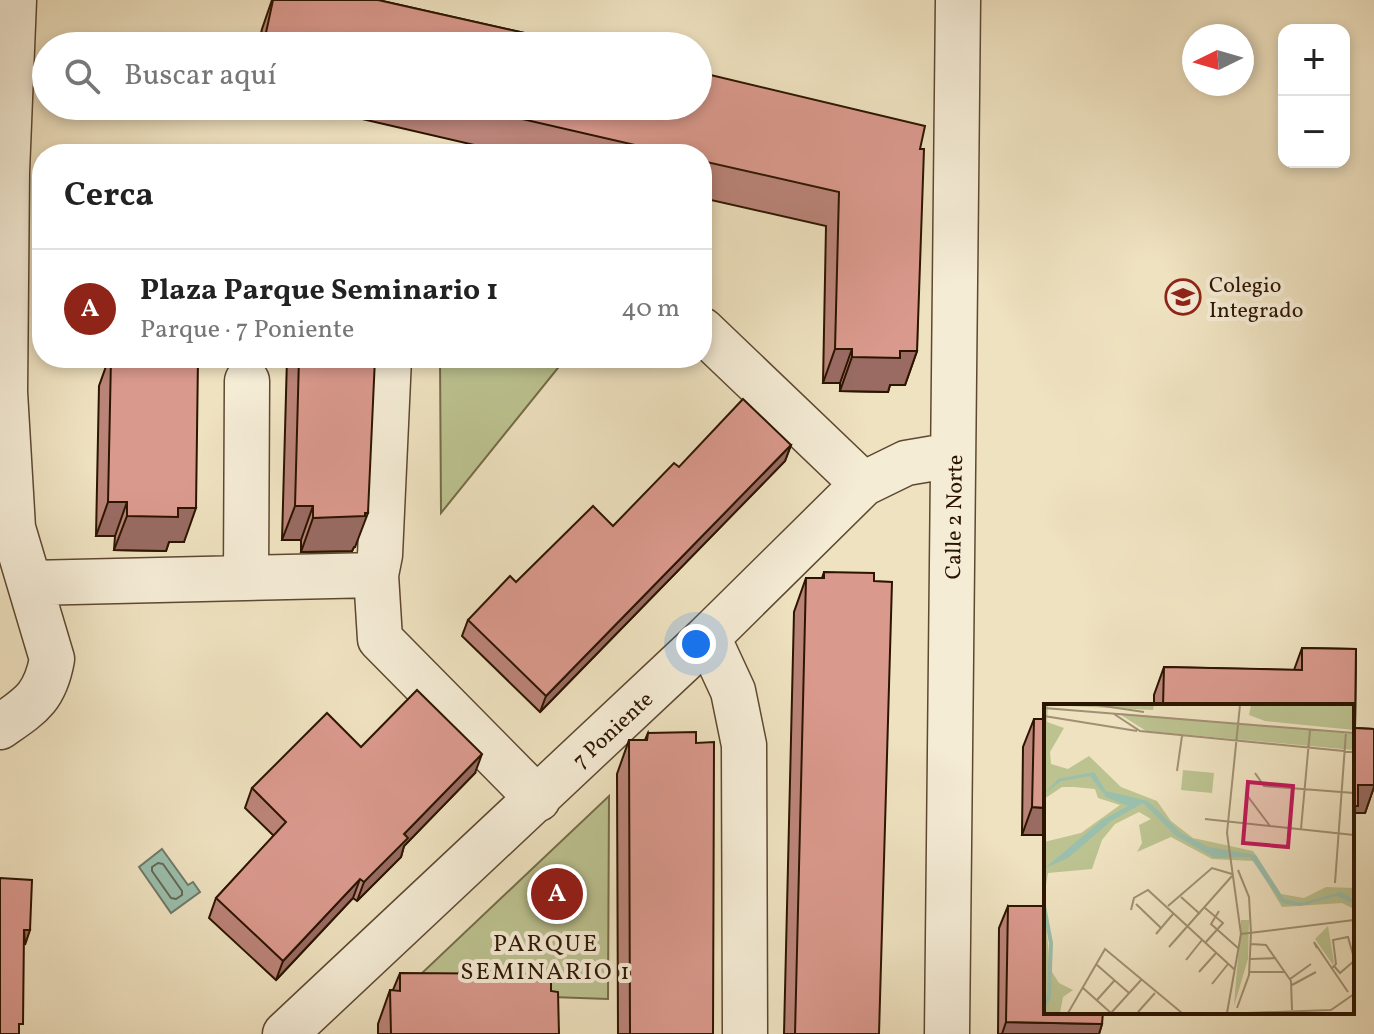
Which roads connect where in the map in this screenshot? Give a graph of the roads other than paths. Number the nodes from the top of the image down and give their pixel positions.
1 (14, 0) edge
2 (958, 0) edge
3 (24, 172) edge
4 (712, 340) edge
5 (389, 368) edge
6 (247, 381) dead end
7 (953, 455) junction
8 (863, 484) junction
9 (376, 575) junction
10 (246, 578) junction
11 (30, 583) junction
12 (708, 637) junction
13 (0, 727) edge
14 (538, 799) junction
15 (285, 1034) edge
16 (745, 1034) edge
17 (947, 1034) edge

1 - 3 street
2 - 7 street, Calle 2 Norte
3 - 11 street
4 - 8 street
5 - 9 street
6 - 10 street
7 - 8 street, 7 Poniente
7 - 17 street, Calle 2 Norte
8 - 12 street, 7 Poniente
9 - 10 street
9 - 14 street
10 - 11 street
11 - 13 street
12 - 14 street, 7 Poniente
12 - 16 street
14 - 15 street, 7 Poniente

